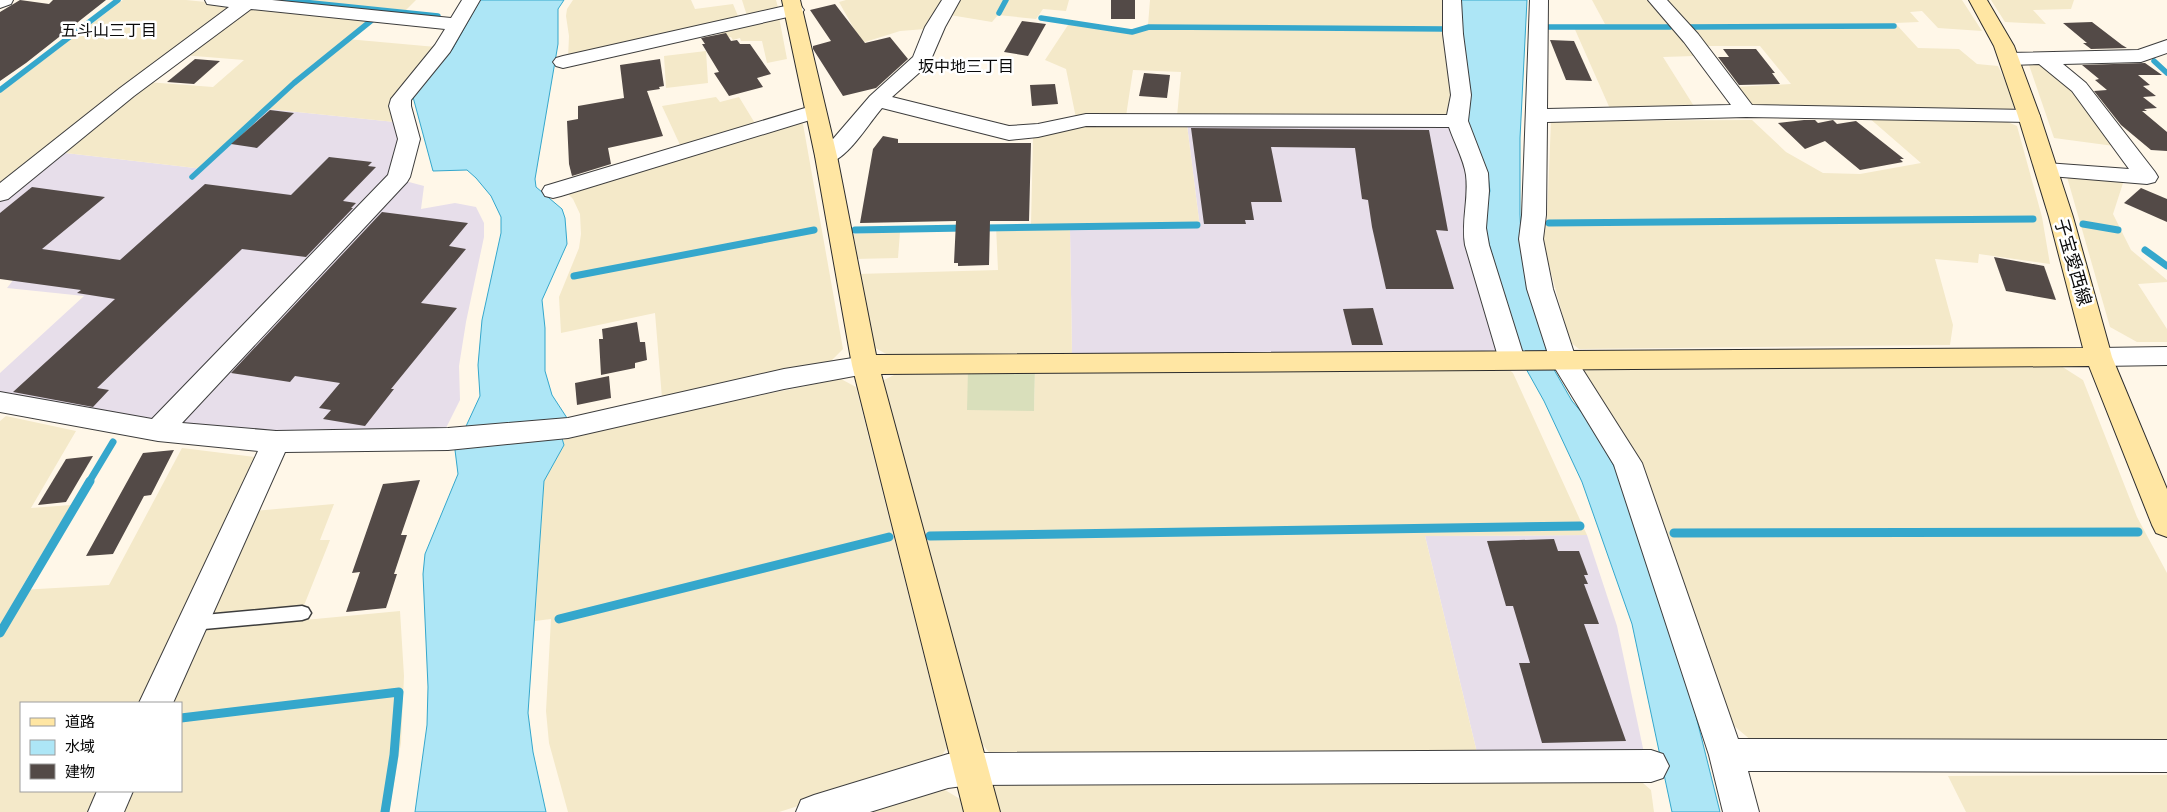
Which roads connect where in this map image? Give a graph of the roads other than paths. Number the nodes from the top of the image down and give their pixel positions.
1 (4, 0) edge
2 (214, 0) edge
3 (471, 0) edge
4 (951, 0) edge
5 (1452, 0) edge
6 (1539, 0) edge
7 (1658, 0) edge
8 (1978, 0) edge
9 (0, 2) edge
10 (249, 2) edge
11 (792, 5) edge
12 (456, 24) junction
13 (2167, 46) edge
14 (2044, 58) junction
15 (2009, 59) junction
16 (563, 62) dead end
17 (877, 100) junction
18 (815, 111) junction
19 (1746, 112) junction
20 (1535, 116) junction
21 (2029, 116) junction
22 (1457, 121) junction
23 (826, 156) junction
24 (2046, 170) junction
25 (552, 191) dead end
26 (0, 194) edge
27 (2167, 356) edge
28 (2099, 357) junction
29 (1512, 360) junction
30 (1559, 360) junction
31 (865, 365) junction
32 (2, 404) edge
33 (158, 431) junction
34 (276, 442) junction
35 (2167, 525) edge
36 (302, 614) dead end
37 (193, 623) junction
38 (156, 702) edge
39 (1726, 755) junction
40 (2167, 756) edge
41 (1651, 766) dead end
42 (970, 769) junction
43 (115, 792) edge
44 (106, 812) edge
45 (814, 812) edge
46 (982, 812) edge
47 (1741, 812) edge

1 - 9 street
2 - 10 street
3 - 12 street
4 - 17 street
5 - 22 street
6 - 20 street
7 - 19 street
8 - 15 street, 子宝愛西線
10 - 12 street
10 - 26 street
11 - 16 street
11 - 18 street
12 - 33 street
13 - 14 street
14 - 15 street
14 - 24 street
15 - 21 street, 子宝愛西線
17 - 22 street
17 - 23 street
18 - 23 street
18 - 25 street
19 - 20 street
19 - 21 street
20 - 30 street
21 - 24 street, 子宝愛西線
22 - 29 street
23 - 31 street
24 - 28 street, 子宝愛西線
27 - 28 street
28 - 30 street
28 - 35 street, 子宝愛西線
29 - 30 street
29 - 31 street
30 - 39 street
31 - 34 street
31 - 42 street
32 - 33 street
33 - 34 street
34 - 37 street
36 - 37 lane
37 - 38 street
39 - 40 street
39 - 47 street
41 - 42 street
42 - 45 street
42 - 46 street
43 - 44 street

